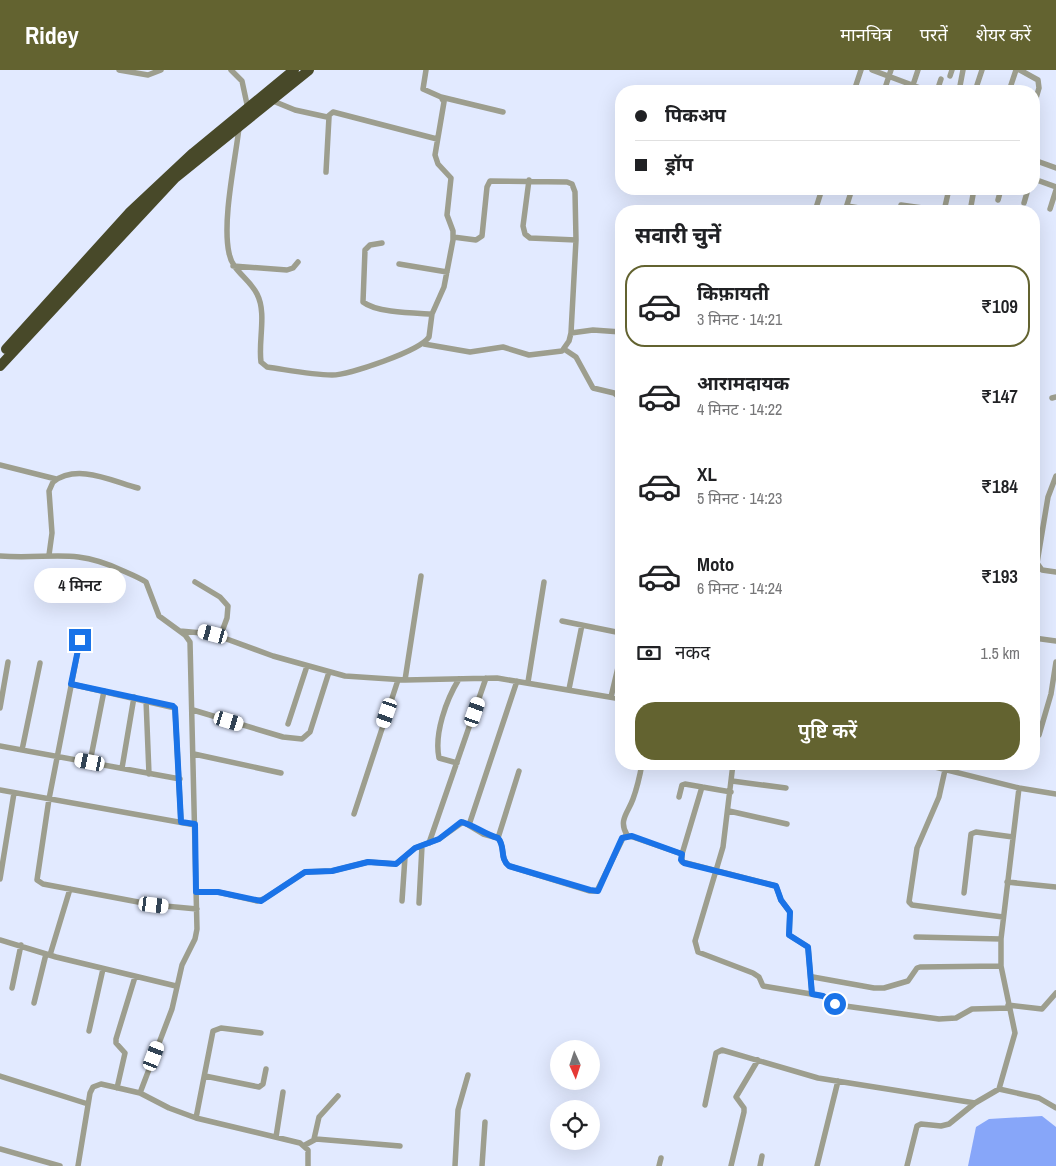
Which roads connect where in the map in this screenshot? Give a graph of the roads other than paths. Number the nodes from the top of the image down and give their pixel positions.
1 (119, 70) edge
2 (161, 70) edge
3 (232, 70) edge
4 (294, 70) edge
5 (309, 70) edge
6 (426, 70) edge
7 (861, 70) edge
8 (872, 70) edge
9 (891, 70) edge
10 (918, 70) edge
11 (963, 70) edge
12 (982, 70) edge
13 (1016, 70) edge
14 (1020, 70) edge
15 (240, 73) edge
16 (888, 77) junction
17 (941, 79) dead end
18 (856, 85) edge
19 (886, 85) edge
20 (904, 85) edge
21 (913, 85) edge
22 (939, 85) edge
23 (960, 85) edge
24 (977, 85) dead end
25 (1011, 85) edge
26 (1039, 85) edge
27 (441, 97) junction
28 (273, 101) junction
29 (248, 110) junction
30 (504, 112) dead end
31 (329, 117) junction
32 (239, 128) junction
33 (437, 139) junction
34 (1040, 162) edge
35 (1056, 168) edge
36 (326, 172) dead end
37 (529, 180) junction
38 (1040, 181) edge
39 (1056, 188) edge
40 (999, 195) edge
41 (1026, 195) edge
42 (998, 200) dead end
43 (1024, 203) dead end
44 (1050, 208) dead end
45 (453, 237) junction
46 (576, 240) junction
47 (382, 243) dead end
48 (298, 262) dead end
49 (399, 264) dead end
50 (233, 266) junction
51 (447, 272) junction
52 (432, 314) junction
53 (615, 332) edge
54 (571, 333) junction
55 (424, 344) junction
56 (564, 349) junction
57 (0, 356) edge
58 (0, 366) edge
59 (615, 394) edge
60 (0, 465) edge
61 (1056, 476) edge
62 (56, 479) junction
63 (138, 488) dead end
64 (1040, 543) edge
65 (49, 555) junction
66 (0, 556) edge
67 (1040, 569) edge
68 (1056, 572) edge
69 (421, 576) dead end
70 (195, 582) dead end
71 (544, 582) dead end
72 (562, 621) dead end
73 (582, 625) junction
74 (180, 630) junction
75 (615, 632) edge
76 (220, 637) junction
77 (1040, 639) edge
78 (80, 640) dead end
79 (1056, 642) edge
80 (8, 662) dead end
81 (1056, 662) edge
82 (40, 663) dead end
83 (307, 666) junction
84 (329, 672) junction
85 (486, 678) junction
86 (459, 679) junction
87 (402, 680) junction
88 (517, 681) junction
89 (615, 681) edge
90 (528, 682) junction
91 (71, 684) junction
92 (569, 689) junction
93 (104, 691) junction
94 (134, 697) junction
95 (611, 697) junction
96 (615, 698) edge
97 (146, 700) junction
98 (0, 708) edge
99 (193, 710) junction
100 (288, 724) dead end
101 (1040, 732) edge
102 (0, 746) edge
103 (22, 750) junction
104 (194, 754) junction
105 (57, 756) junction
106 (90, 762) junction
107 (457, 763) junction
108 (122, 768) junction
109 (640, 770) edge
110 (733, 770) edge
111 (945, 770) joint
112 (519, 771) dead end
113 (281, 773) dead end
114 (149, 774) junction
115 (180, 779) junction
116 (732, 781) junction
117 (702, 787) junction
118 (786, 788) dead end
119 (1019, 788) junction
120 (0, 790) edge
121 (731, 792) junction
122 (14, 793) junction
123 (1056, 794) edge
124 (679, 797) dead end
125 (49, 799) junction
126 (729, 811) junction
127 (354, 814) dead end
128 (181, 822) junction
129 (195, 824) junction
130 (787, 824) dead end
131 (469, 825) junction
132 (0, 830) edge
133 (8, 832) junction
134 (627, 835) junction
135 (1013, 837) junction
136 (498, 838) junction
137 (429, 843) junction
138 (422, 846) junction
139 (682, 854) junction
140 (405, 857) junction
141 (716, 871) junction
142 (0, 879) edge
143 (1007, 882) junction
144 (1056, 887) edge
145 (70, 889) junction
146 (196, 892) junction
147 (964, 893) dead end
148 (402, 901) dead end
149 (418, 903) dead end
150 (197, 910) junction
151 (1003, 917) junction
152 (916, 938) dead end
153 (1001, 939) junction
154 (0, 940) edge
155 (21, 945) junction
156 (48, 954) junction
157 (1001, 966) junction
158 (103, 969) junction
159 (136, 976) junction
160 (813, 976) junction
161 (176, 986) junction
162 (12, 988) dead end
163 (812, 994) junction
164 (1056, 994) edge
165 (34, 1003) dead end
166 (1008, 1007) junction
167 (89, 1031) dead end
168 (261, 1033) dead end
169 (758, 1060) junction
170 (266, 1069) dead end
171 (468, 1075) dead end
172 (0, 1076) edge
173 (205, 1076) junction
174 (838, 1081) junction
175 (117, 1088) junction
176 (999, 1089) junction
177 (283, 1092) dead end
178 (140, 1093) junction
179 (338, 1096) dead end
180 (975, 1103) junction
181 (88, 1104) junction
182 (705, 1105) dead end
183 (1056, 1108) edge
184 (196, 1118) junction
185 (485, 1122) dead end
186 (276, 1137) junction
187 (314, 1139) junction
188 (305, 1145) junction
189 (400, 1146) dead end
190 (0, 1149) edge
191 (762, 1156) dead end
192 (661, 1158) dead end
193 (60, 1166) edge
194 (78, 1166) edge
195 (308, 1166) edge
196 (455, 1166) edge
197 (482, 1166) edge
198 (659, 1166) edge
199 (731, 1166) edge
200 (760, 1166) edge
201 (817, 1166) edge
202 (907, 1166) edge

1 - 2 street
3 - 15 street
4 - 29 highway
5 - 28 highway
6 - 27 street
7 - 18 street
8 - 16 street
9 - 16 street
10 - 21 street
11 - 23 street
12 - 24 street
13 - 25 street
14 - 26 street
15 - 29 street
16 - 19 street
16 - 20 street
17 - 22 street
27 - 30 street
27 - 33 street
28 - 31 street
28 - 32 highway
29 - 57 highway
31 - 33 street
31 - 36 street
32 - 50 street
32 - 58 highway
33 - 45 street
34 - 35 street
37 - 45 street
37 - 46 street
37 - 46 street
38 - 39 street
39 - 44 street
40 - 42 street
41 - 43 street
45 - 51 street
46 - 54 street
47 - 52 street
48 - 50 street
49 - 51 street
50 - 55 street
51 - 52 street
52 - 55 street
53 - 54 street
54 - 56 street
55 - 56 street
56 - 59 street
60 - 62 street
61 - 64 street
62 - 63 street
62 - 65 street
65 - 66 street
65 - 74 street
67 - 68 street
69 - 87 street
70 - 76 street
71 - 90 street
72 - 73 street
73 - 75 street
73 - 92 street
74 - 76 street
74 - 99 street
76 - 83 street
77 - 79 street
78 - 91 street
80 - 98 street
81 - 101 street
82 - 103 street
83 - 84 street
83 - 100 street
84 - 87 street
84 - 99 street
85 - 86 street
85 - 88 street
85 - 107 street
86 - 87 street
86 - 107 street
87 - 127 street
88 - 90 street
88 - 131 street
89 - 95 street
90 - 92 street
91 - 93 street
91 - 105 street
92 - 95 street
93 - 94 street
93 - 106 street
94 - 97 street
94 - 108 street
95 - 96 street
97 - 114 street
97 - 115 street
99 - 104 street
102 - 103 street
103 - 105 street
104 - 113 street
104 - 129 street
105 - 106 street
105 - 125 street
106 - 108 street
107 - 137 street
108 - 114 street
109 - 134 street
110 - 116 street
111 - 119 street
111 - 151 street
112 - 136 street
114 - 115 street
115 - 128 street
116 - 118 street
116 - 121 street
117 - 121 street
117 - 124 street
117 - 139 street
119 - 123 street
119 - 135 street
120 - 122 street
121 - 126 street
122 - 125 street
122 - 133 street
125 - 128 street
125 - 145 street
126 - 130 street
126 - 141 street
128 - 129 street
129 - 146 street
131 - 136 street
131 - 137 street
132 - 133 street
133 - 142 street
134 - 136 street
134 - 139 street
135 - 143 street
135 - 147 street
137 - 138 street
138 - 140 street
138 - 149 street
139 - 141 street
140 - 146 street
140 - 148 street
141 - 160 street
141 - 163 street
143 - 144 street
143 - 151 street
145 - 150 street
145 - 156 street
146 - 150 street
150 - 161 street
151 - 153 street
152 - 153 street
153 - 157 street
154 - 155 street
155 - 156 street
155 - 162 street
156 - 158 street
156 - 165 street
157 - 160 street
157 - 166 street
158 - 159 street
158 - 167 street
159 - 161 street
159 - 175 street
160 - 163 street
161 - 178 street
163 - 166 street
164 - 166 street
166 - 176 street
168 - 173 street
169 - 174 street
169 - 182 street
169 - 199 street
170 - 173 street
171 - 196 street
172 - 181 street
173 - 184 street
174 - 180 street
174 - 201 street
175 - 178 street
175 - 181 street
176 - 180 street
176 - 183 street
177 - 186 street
178 - 184 street
179 - 187 street
180 - 202 street
181 - 194 street
184 - 186 street
185 - 197 street
186 - 188 street
187 - 188 street
187 - 189 street
188 - 195 street
190 - 193 street
191 - 200 street
192 - 198 street

